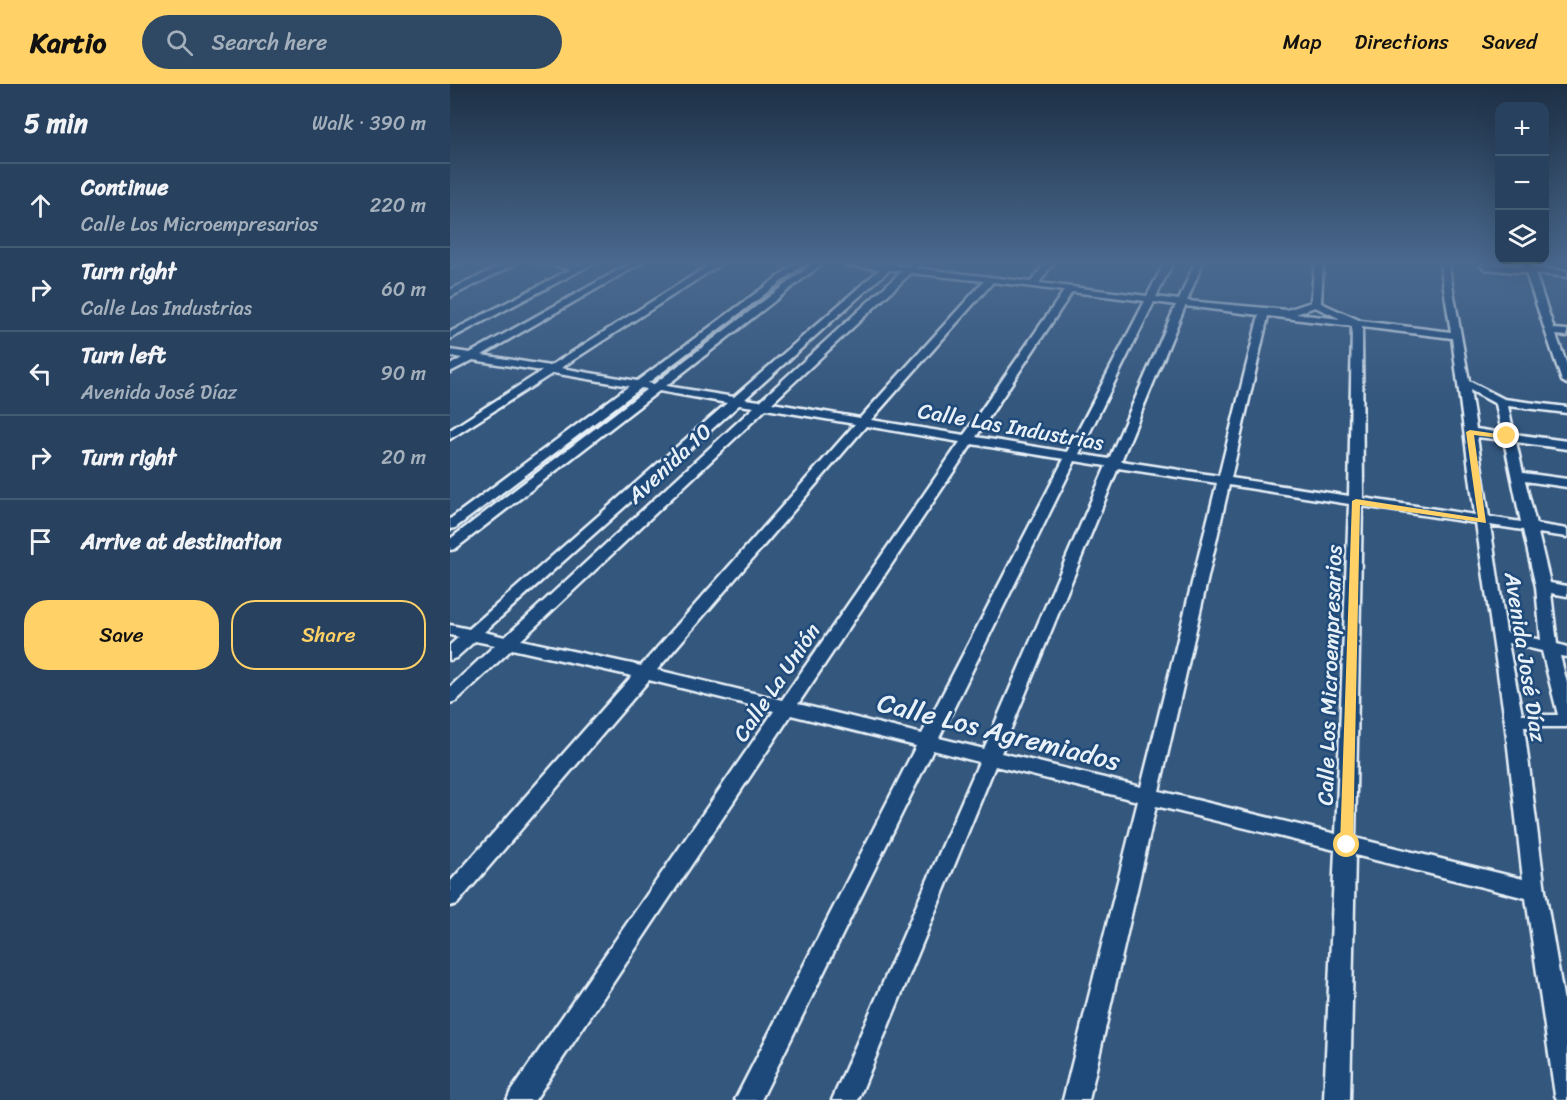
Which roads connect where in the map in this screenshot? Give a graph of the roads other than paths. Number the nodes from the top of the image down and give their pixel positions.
1 (501, 309) edge
2 (556, 309) edge
3 (646, 309) edge
4 (739, 309) edge
5 (758, 309) edge
6 (840, 309) edge
7 (865, 309) edge
8 (964, 309) edge
9 (1056, 309) edge
10 (1143, 309) edge
11 (1180, 309) edge
12 (1243, 309) edge
13 (1299, 309) edge
14 (1328, 309) edge
15 (1452, 309) edge
16 (1543, 309) edge
17 (1264, 312) junction
18 (1357, 323) junction
19 (1550, 331) junction
20 (1567, 333) edge
21 (450, 336) edge
22 (1457, 336) junction
23 (450, 353) edge
24 (472, 357) junction
25 (450, 369) edge
26 (551, 370) junction
27 (1567, 381) edge
28 (1463, 382) junction
29 (638, 384) junction
30 (656, 387) junction
31 (738, 401) junction
32 (1501, 402) junction
33 (762, 405) junction
34 (1567, 410) edge
35 (863, 422) junction
36 (1470, 432) junction
37 (450, 435) edge
38 (1507, 436) junction
39 (967, 439) junction
40 (1567, 445) edge
41 (1071, 457) junction
42 (1115, 464) junction
43 (1518, 476) junction
44 (1225, 482) junction
45 (1567, 483) edge
46 (1356, 501) junction
47 (1483, 521) junction
48 (450, 525) edge
49 (1527, 526) junction
50 (1567, 533) edge
51 (450, 546) edge
52 (1543, 587) junction
53 (1567, 591) edge
54 (450, 630) edge
55 (472, 634) junction
56 (1499, 635) junction
57 (509, 642) junction
58 (1550, 649) junction
59 (1567, 652) edge
60 (450, 654) edge
61 (646, 673) junction
62 (450, 697) edge
63 (786, 707) junction
64 (1567, 719) edge
65 (1514, 721) junction
66 (930, 743) junction
67 (992, 758) junction
68 (1150, 796) junction
69 (1347, 845) junction
70 (1535, 891) junction
71 (450, 897) edge
72 (1567, 1095) edge
73 (519, 1100) edge
74 (748, 1100) edge
75 (845, 1100) edge
76 (1076, 1100) edge
77 (1337, 1100) edge

1 - 21 street
2 - 24 street
3 - 26 street
4 - 29 street
5 - 30 street
6 - 31 street, Avenida 10
7 - 33 street, Avenida 10
8 - 35 street
9 - 39 street, Calle La Unión
10 - 41 street
11 - 42 street
12 - 17 street
13 - 17 street
14 - 18 street
15 - 22 street, Avenida José Díaz
16 - 19 street
17 - 18 street
17 - 44 street
18 - 22 street
18 - 46 street, Calle Los Microempresarios
19 - 20 street
19 - 27 street
22 - 28 street, Avenida José Díaz
23 - 24 street, Calle Las Industrias
24 - 25 street
24 - 26 street, Calle Las Industrias
26 - 29 street, Calle Las Industrias
26 - 37 street
28 - 32 street
28 - 36 street, Avenida José Díaz
29 - 30 street, Calle Las Industrias
29 - 48 street
30 - 31 street, Calle Las Industrias
30 - 51 street
31 - 33 street, Calle Las Industrias
31 - 55 street, Avenida 10
32 - 34 street
32 - 38 street
33 - 35 street, Calle Las Industrias
33 - 57 street, Avenida 10
35 - 39 street, Calle Las Industrias
35 - 61 street
36 - 38 street
36 - 47 street, Avenida José Díaz
38 - 40 street
38 - 43 street
39 - 41 street, Calle Las Industrias
39 - 63 street, Calle La Unión
41 - 42 street, Calle Las Industrias
41 - 66 street
42 - 44 street, Calle Las Industrias
42 - 67 street
43 - 45 street
43 - 49 street
44 - 46 street, Calle Las Industrias
44 - 68 street
46 - 47 street, Calle Las Industrias
46 - 69 street, Calle Los Microempresarios
47 - 49 street, Calle Las Industrias
47 - 56 street, Avenida José Díaz
49 - 50 street, Calle Las Industrias
49 - 52 street
52 - 53 street
52 - 58 street
54 - 55 street, Calle Los Agremiados
55 - 57 street, Calle Los Agremiados
55 - 60 street, Avenida 10
56 - 58 street
56 - 65 street, Avenida José Díaz
57 - 61 street, Calle Los Agremiados
57 - 62 street, Avenida 10
58 - 59 street
58 - 64 street
61 - 63 street, Calle Los Agremiados
61 - 71 street
63 - 66 street, Calle Los Agremiados
63 - 73 street, Calle La Unión
64 - 65 street
65 - 70 street, Avenida José Díaz
66 - 67 street, Calle Los Agremiados
66 - 74 street
67 - 68 street, Calle Los Agremiados
67 - 75 street
68 - 69 street, Calle Los Agremiados
68 - 76 street
69 - 70 street, Calle Los Agremiados
69 - 77 street, Calle Los Microempresarios
70 - 72 street, Avenida José Díaz

